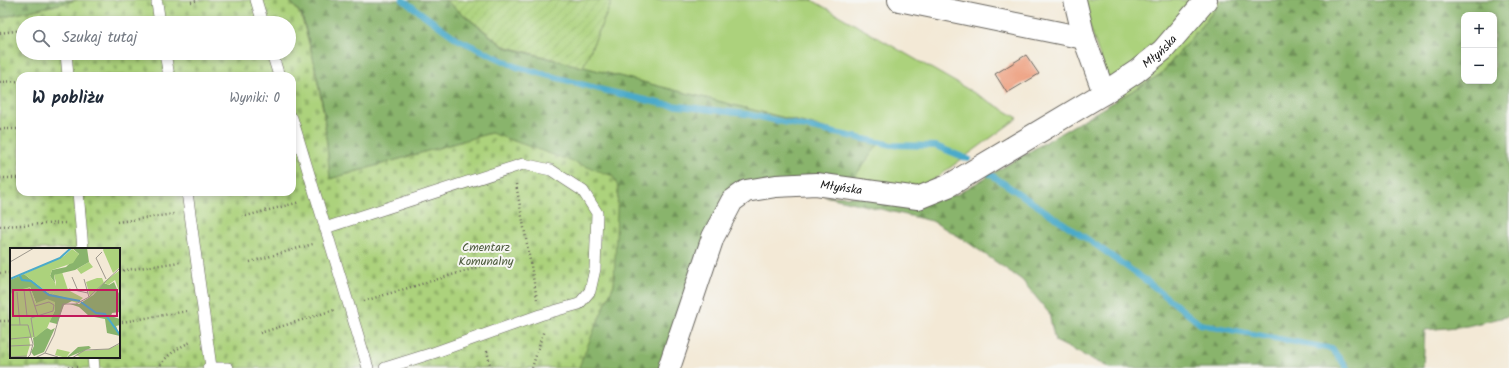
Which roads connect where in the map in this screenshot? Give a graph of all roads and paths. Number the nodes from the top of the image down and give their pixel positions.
1 (199, 0) edge
2 (256, 0) edge
3 (899, 0) edge
4 (1075, 0) edge
5 (1206, 0) edge
6 (191, 2) dead end
7 (157, 3) dead end
8 (936, 4) edge
9 (159, 16) edge
10 (261, 16) edge
11 (16, 31) edge
12 (0, 32) edge
13 (1084, 38) junction
14 (67, 60) edge
15 (166, 60) edge
16 (274, 60) edge
17 (68, 72) edge
18 (168, 72) edge
19 (278, 72) edge
20 (16, 81) edge
21 (0, 82) edge
22 (1104, 93) junction
23 (0, 129) edge
24 (16, 129) edge
25 (296, 131) edge
26 (513, 167) junction
27 (0, 178) edge
28 (16, 178) edge
29 (78, 196) edge
30 (188, 196) edge
31 (316, 198) junction
32 (190, 212) junction
33 (242, 217) dead end
34 (81, 222) junction
35 (117, 222) dead end
36 (0, 226) edge
37 (325, 228) junction
38 (329, 240) junction
39 (83, 248) edge
40 (196, 260) junction
41 (250, 262) dead end
42 (482, 266) dead end
43 (120, 271) edge
44 (349, 305) junction
45 (203, 309) junction
46 (545, 313) junction
47 (122, 322) dead end
48 (260, 333) dead end
49 (207, 336) junction
50 (93, 364) edge
51 (52, 368) edge
52 (158, 368) edge
53 (209, 368) edge
54 (228, 368) edge
55 (368, 368) edge
56 (385, 368) edge
57 (532, 368) edge
58 (669, 368) edge

1 - 6 path
2 - 10 lane
3 - 8 street
4 - 13 street
5 - 22 street, Młyńska
7 - 9 lane
8 - 13 street
11 - 12 path
13 - 22 street
14 - 17 lane
15 - 18 lane
16 - 19 lane
20 - 21 path
22 - 58 street, Młyńska
23 - 24 path
25 - 31 lane
26 - 37 lane
26 - 46 path
26 - 46 lane
27 - 28 path
29 - 34 lane
30 - 32 lane
31 - 33 path
31 - 37 lane
32 - 35 path
32 - 40 lane
34 - 36 path
34 - 39 lane
37 - 38 lane
38 - 41 path
38 - 44 lane
40 - 43 path
40 - 45 lane
42 - 44 path
44 - 48 path
44 - 55 lane
45 - 47 path
45 - 49 lane
46 - 56 lane
46 - 57 path
49 - 52 path
49 - 53 lane
50 - 51 path
53 - 54 lane

